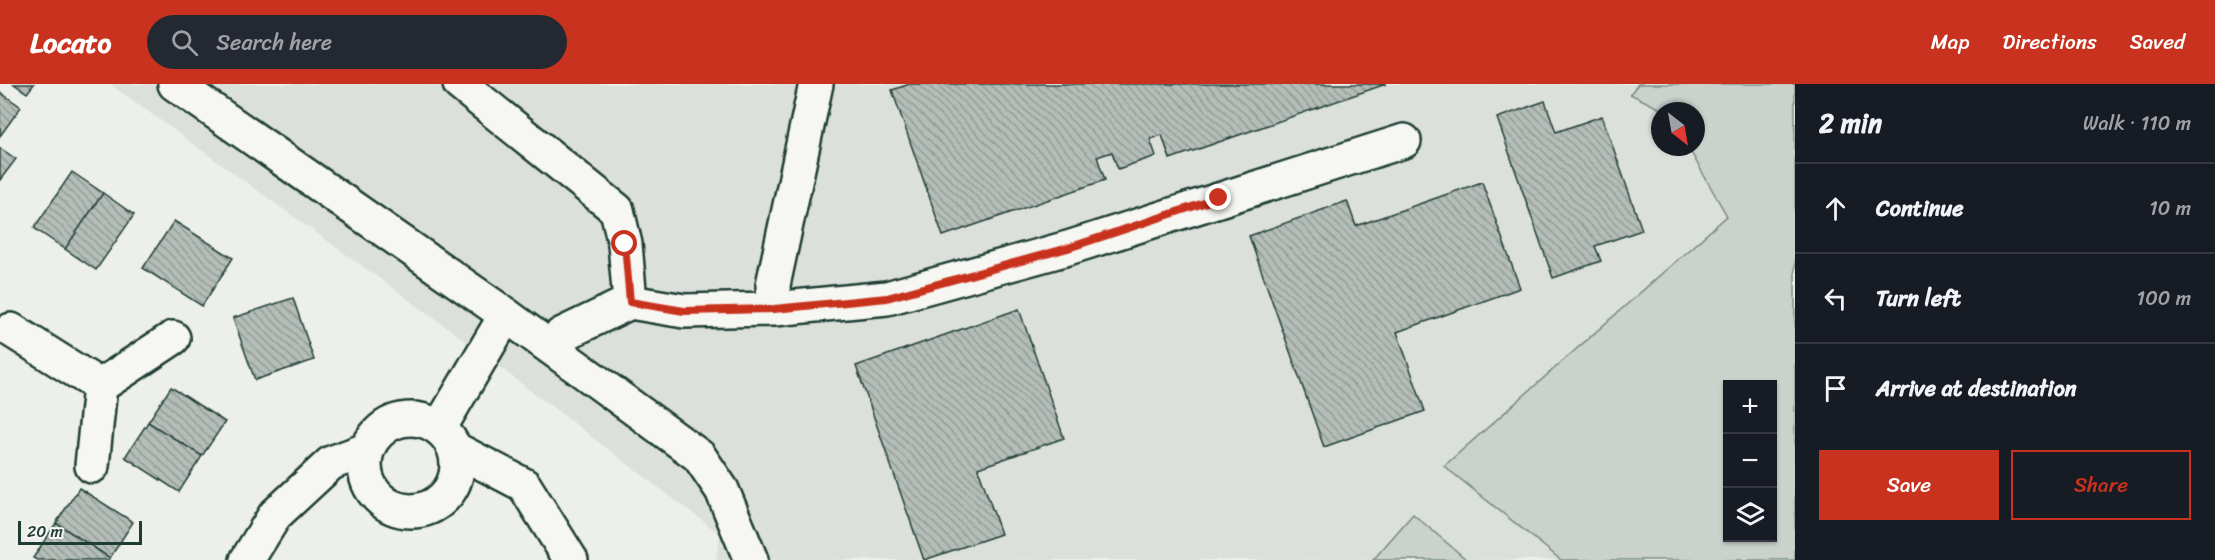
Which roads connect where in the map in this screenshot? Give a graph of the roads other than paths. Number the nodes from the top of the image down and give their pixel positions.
1 (175, 84) edge
2 (460, 84) edge
3 (816, 84) edge
4 (1404, 141) dead end
5 (630, 302) junction
6 (774, 309) junction
7 (506, 315) junction
8 (4, 332) edge
9 (173, 338) dead end
10 (551, 348) junction
11 (100, 386) junction
12 (449, 439) junction
13 (366, 450) junction
14 (92, 466) dead end
15 (248, 560) edge
16 (571, 560) edge
17 (751, 560) edge

1 - 7 street
2 - 5 street
3 - 6 street
4 - 6 street
5 - 6 street
5 - 10 street
7 - 10 street
7 - 12 street
8 - 11 street
9 - 11 street
10 - 17 street
11 - 14 street
12 - 13 street
12 - 13 street
12 - 16 street
13 - 15 street

